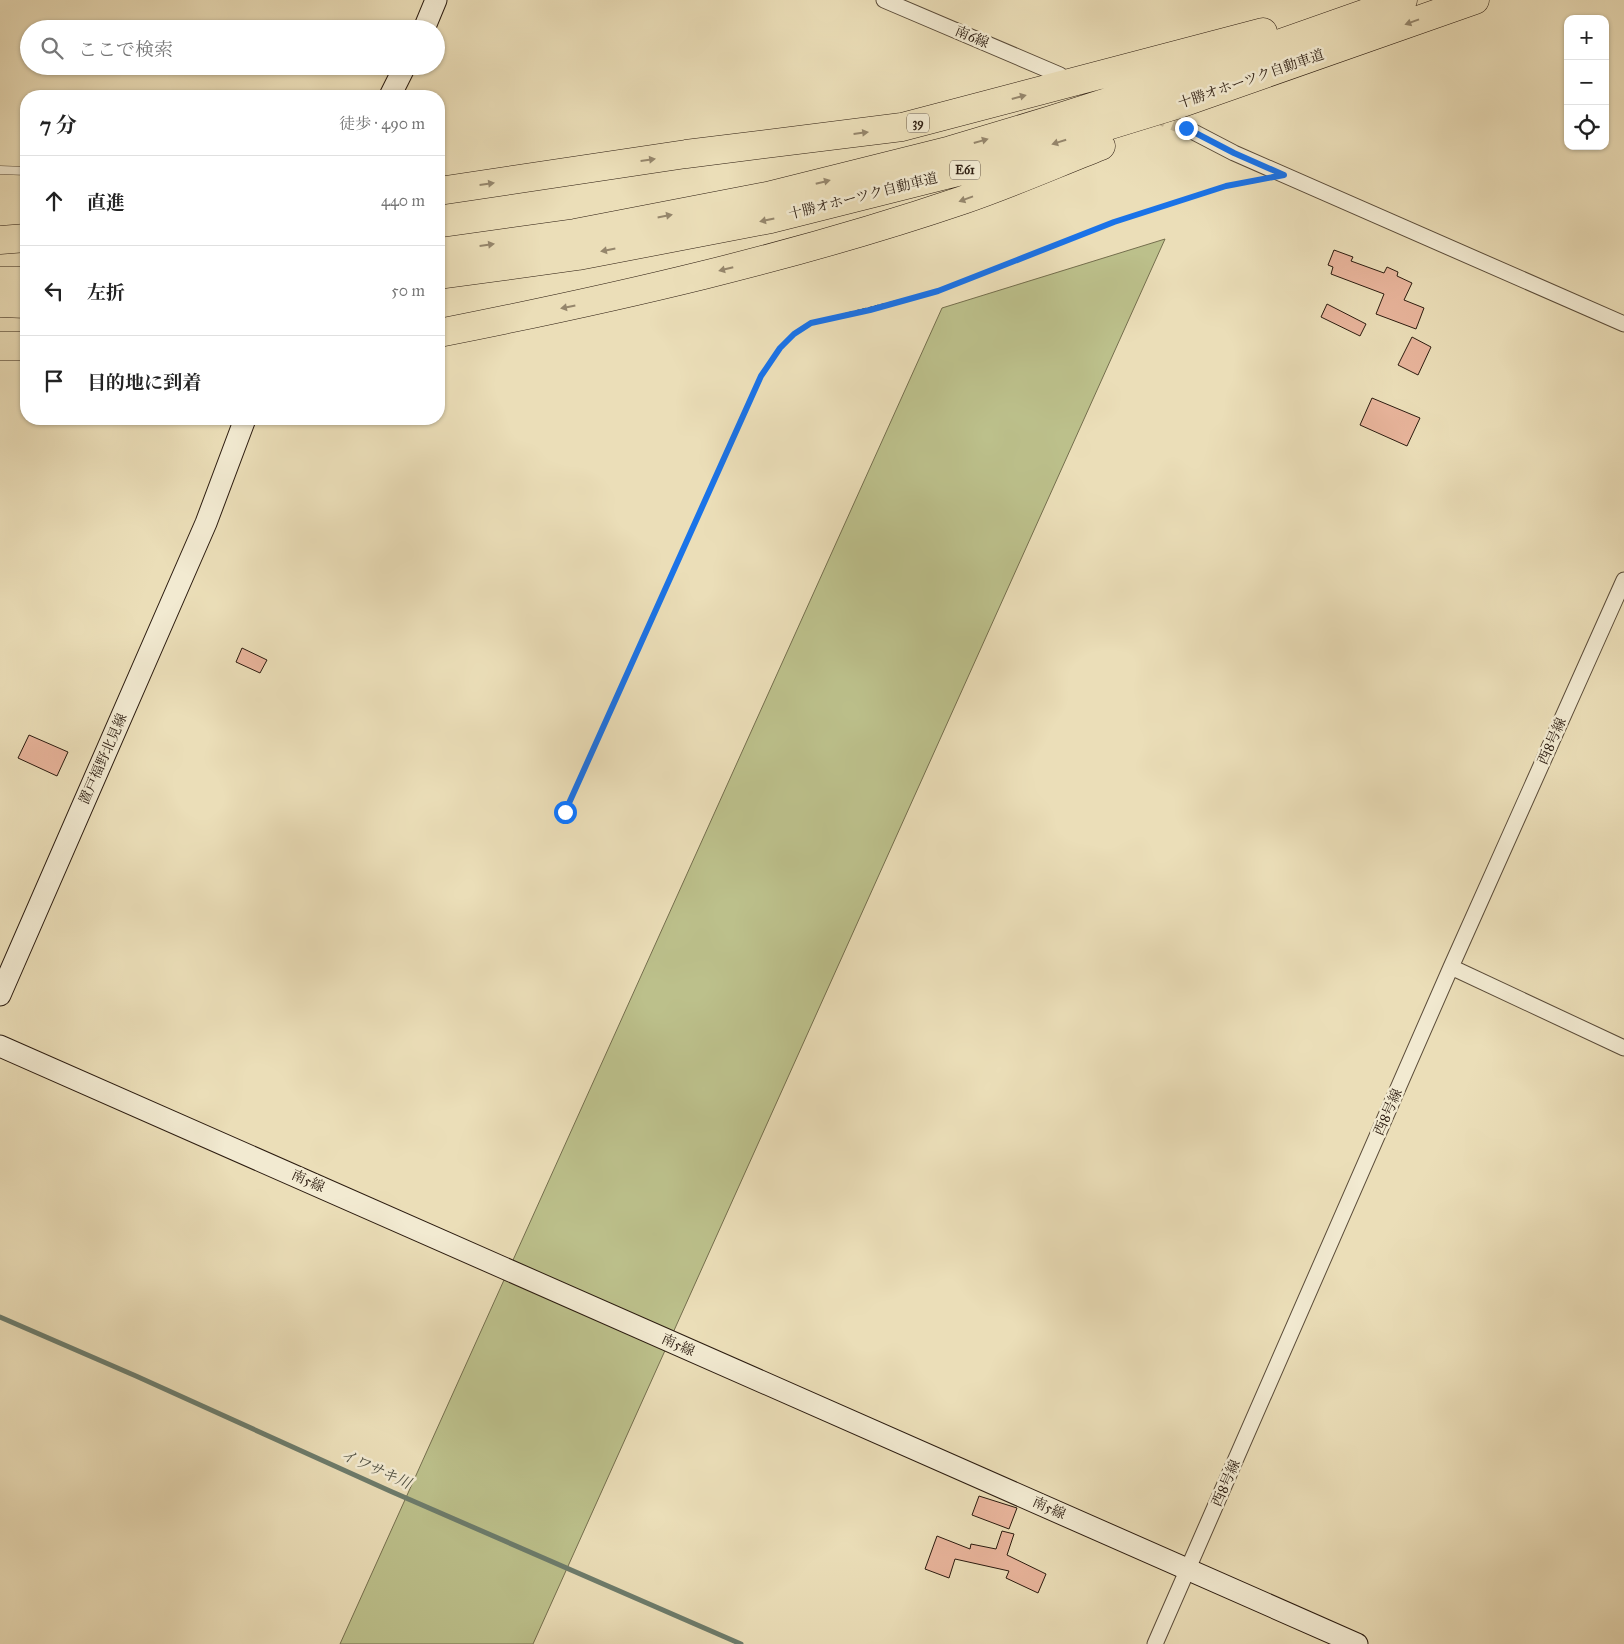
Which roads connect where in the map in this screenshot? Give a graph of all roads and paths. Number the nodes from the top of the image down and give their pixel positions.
1 (436, 0) edge
2 (884, 0) edge
3 (1386, 0) edge
4 (1403, 0) edge
5 (1474, 0) edge
6 (428, 20) edge
7 (1286, 67) junction
8 (400, 75) edge
9 (406, 75) edge
10 (1060, 75) dead end
11 (393, 90) edge
12 (400, 90) edge
13 (1186, 128) tunnel mouth
14 (0, 170) edge
15 (20, 171) edge
16 (1284, 175) junction
17 (445, 190) edge
18 (20, 238) edge
19 (0, 240) edge
20 (445, 251) edge
21 (445, 274) edge
22 (0, 281) edge
23 (20, 282) edge
24 (0, 304) edge
25 (20, 304) edge
26 (1624, 324) edge
27 (445, 332) edge
28 (0, 346) edge
29 (20, 346) edge
30 (243, 425) edge
31 (257, 425) edge
32 (206, 523) junction
33 (1624, 580) edge
34 (565, 812) dead end
35 (1452, 967) junction
36 (0, 995) edge
37 (0, 1046) edge
38 (1624, 1048) edge
39 (1188, 1570) junction
40 (1155, 1644) edge
41 (1357, 1644) edge

1 - 6 street
2 - 10 street, 南6線
17 -> 3 highway, 39
20 -> 4 highway, 十勝オホーツク自動車道 / E61
5 -> 7 highway, 十勝オホーツク自動車道 / E61
7 -> 21 highway, 十勝オホーツク自動車道 / E61
7 -> 27 highway
8 - 11 street
9 - 12 street
13 - 16 street
14 - 15 lane
16 - 26 street
16 - 34 path
18 - 19 highway
22 - 23 highway
24 - 25 highway
28 - 29 highway
30 - 32 street, 置戸福野北見線
31 - 32 street, 置戸福野北見線
32 - 36 street, 置戸福野北見線
33 - 35 street, 西8号線
35 - 38 street
35 - 39 street, 西8号線
37 - 39 street, 南5線
39 - 40 street, 西8号線
39 - 41 street, 南5線

